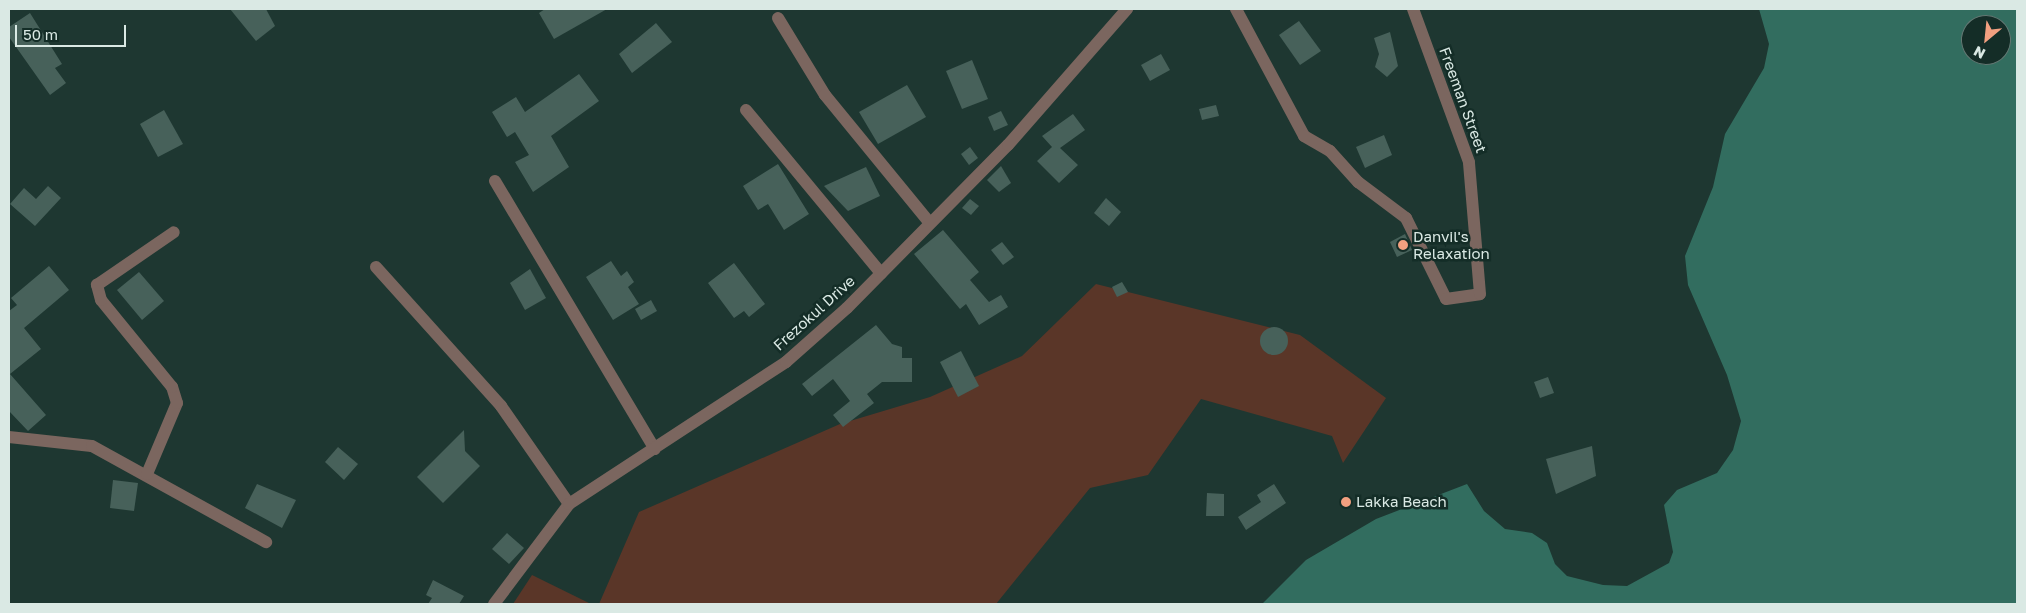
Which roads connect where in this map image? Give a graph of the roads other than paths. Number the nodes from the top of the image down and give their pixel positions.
1 (1127, 9) edge
2 (1236, 9) edge
3 (1413, 9) edge
4 (778, 18) dead end
5 (746, 110) dead end
6 (495, 181) dead end
7 (929, 222) junction
8 (174, 232) dead end
9 (376, 267) dead end
10 (881, 273) junction
11 (9, 437) edge
12 (655, 449) junction
13 (147, 474) junction
14 (568, 504) junction
15 (266, 542) dead end
16 (494, 604) edge

1 - 7 street, Frezokul Drive
2 - 3 street, Freeman Street
4 - 7 street
5 - 10 street
6 - 12 street
7 - 10 street, Frezokul Drive
8 - 13 street
9 - 14 street
10 - 12 street, Frezokul Drive
11 - 13 street
12 - 14 street, Frezokul Drive
13 - 15 street
14 - 16 street, Frezokul Drive

